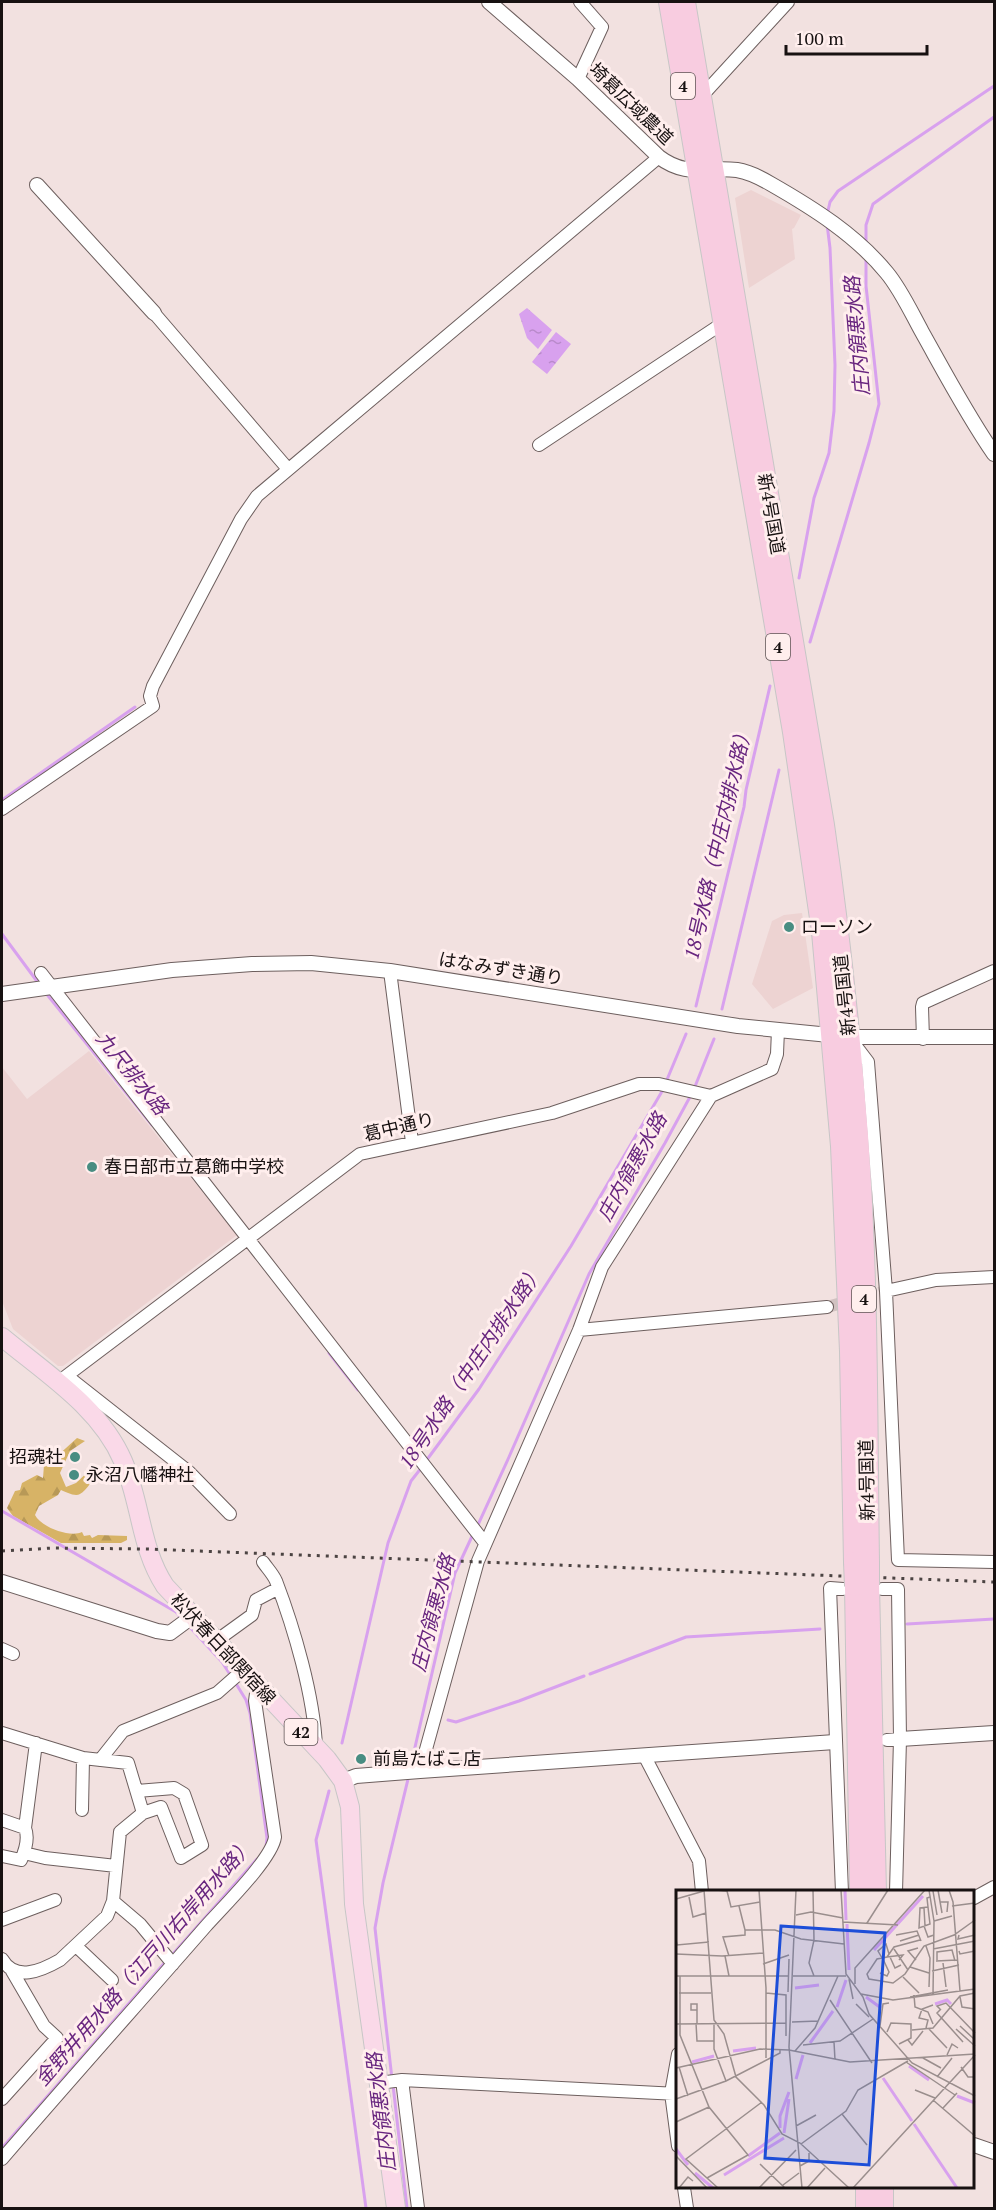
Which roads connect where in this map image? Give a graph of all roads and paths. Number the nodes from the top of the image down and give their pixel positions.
1 (489, 2) edge
2 (580, 2) edge
3 (669, 2) edge
4 (685, 2) edge
5 (788, 2) edge
6 (578, 79) junction
7 (701, 97) junction
8 (659, 157) junction
9 (705, 170) junction
10 (37, 185) dead end
11 (154, 313) joint
12 (723, 323) junction
13 (539, 445) dead end
14 (994, 454) edge
15 (288, 469) junction
16 (2, 809) edge
17 (390, 970) junction
18 (994, 971) edge
19 (41, 974) dead end
20 (46, 988) junction
21 (2, 994) edge
22 (778, 1030) junction
23 (841, 1037) junction
24 (994, 1038) edge
25 (923, 1039) junction
26 (711, 1096) junction
27 (412, 1142) junction
28 (248, 1237) junction
29 (994, 1277) edge
30 (886, 1291) junction
31 (827, 1307) tunnel mouth
32 (579, 1330) junction
33 (6, 1341) edge
34 (62, 1379) junction
35 (230, 1514) dead end
36 (482, 1540) junction
37 (263, 1562) dead end
38 (994, 1562) edge
39 (2, 1582) edge
40 (862, 1587) junction
41 (278, 1589) junction
42 (193, 1616) junction
43 (216, 1641) junction
44 (242, 1671) junction
45 (257, 1686) junction
46 (2, 1733) edge
47 (994, 1733) edge
48 (893, 1740) junction
49 (841, 1742) junction
50 (36, 1743) junction
51 (316, 1747) junction
52 (83, 1758) junction
53 (647, 1759) junction
54 (100, 1760) junction
55 (420, 1771) junction
56 (344, 1781) junction
57 (136, 1791) junction
58 (82, 1810) dead end
59 (143, 1812) junction
60 (2, 1820) edge
61 (25, 1828) junction
62 (24, 1853) junction
63 (2, 1856) edge
64 (116, 1866) junction
65 (994, 1887) edge
66 (702, 1890) edge
67 (842, 1890) edge
68 (860, 1890) edge
69 (876, 1890) edge
70 (896, 1890) edge
71 (975, 1897) edge
72 (55, 1900) dead end
73 (113, 1901) junction
74 (2, 1920) edge
75 (76, 1946) junction
76 (173, 1964) junction
77 (5, 1966) edge
78 (112, 1980) dead end
79 (676, 2074) edge
80 (402, 2080) junction
81 (379, 2083) junction
82 (674, 2094) edge
83 (2, 2099) edge
84 (676, 2120) edge
85 (975, 2145) edge
86 (994, 2152) edge
87 (2, 2159) edge
88 (684, 2189) edge
89 (866, 2189) edge
90 (883, 2189) edge
91 (396, 2208) edge
92 (418, 2208) edge
93 (687, 2208) edge
94 (866, 2208) edge
95 (883, 2208) edge

1 - 6 street, 埼葛広域農道
2 - 6 street
3 - 9 highway, 新4号国道 / 4
4 - 7 highway, 新4号国道 / 4
5 - 7 street
6 - 8 street, 埼葛広域農道
7 - 9 highway, 新4号国道 / 4
8 - 9 street, 埼葛広域農道
8 - 15 street
9 - 12 highway, 新4号国道 / 4
9 - 14 street, 埼葛広域農道
9 - 23 highway, 新4号国道 / 4
10 - 11 street
11 - 15 street
12 - 13 street
12 - 23 highway, 新4号国道 / 4
15 - 16 street
17 - 20 street, はなみずき通り
17 - 22 street, はなみずき通り
17 - 27 street
18 - 25 street
19 - 20 street
20 - 21 street, はなみずき通り
20 - 28 street
22 - 23 street, はなみずき通り
22 - 26 street
23 - 25 street, はなみずき通り
23 - 30 street
23 - 40 highway, 新4号国道 / 4, bridge
24 - 25 street, はなみずき通り
26 - 27 street, 葛中通り
26 - 32 street
27 - 28 street, 葛中通り
28 - 34 street, 葛中通り
28 - 36 street
29 - 30 street
30 - 38 street
31 - 32 street
32 - 36 street
33 - 34 main road, 松伏春日部関宿線 / 42
34 - 35 street
34 - 42 main road, 松伏春日部関宿線 / 42
36 - 55 street
37 - 41 street
39 - 42 street
40 - 48 street
40 - 49 street
40 - 68 highway, 新4号国道 / 4
40 - 69 highway, 新4号国道 / 4
41 - 43 street
41 - 51 street
42 - 43 main road, 松伏春日部関宿線 / 42
43 - 44 main road, 松伏春日部関宿線 / 42
44 - 45 main road, 松伏春日部関宿線 / 42
44 - 54 street
45 - 51 main road, 松伏春日部関宿線 / 42
45 - 76 street
46 - 50 street
47 - 48 street
48 - 70 street
49 - 53 street
49 - 67 street
50 - 52 street
50 - 61 street
51 - 56 main road, 松伏春日部関宿線 / 42
52 - 54 street
52 - 58 street
53 - 55 street
53 - 66 street
54 - 57 street
55 - 56 street
56 - 81 main road, 松伏春日部関宿線 / 42
57 - 59 street
57 - 59 street
59 - 64 street
60 - 61 street
61 - 62 street
62 - 63 street
62 - 64 street
64 - 73 street
65 - 71 street
72 - 74 street
73 - 75 street
73 - 76 street
75 - 77 street
75 - 78 street
76 - 87 street
77 - 83 street
79 - 82 street
80 - 81 street
80 - 82 street
80 - 92 street
81 - 91 main road, 松伏春日部関宿線 / 42
82 - 84 street
85 - 86 street
88 - 93 street
89 - 94 highway
90 - 95 highway

